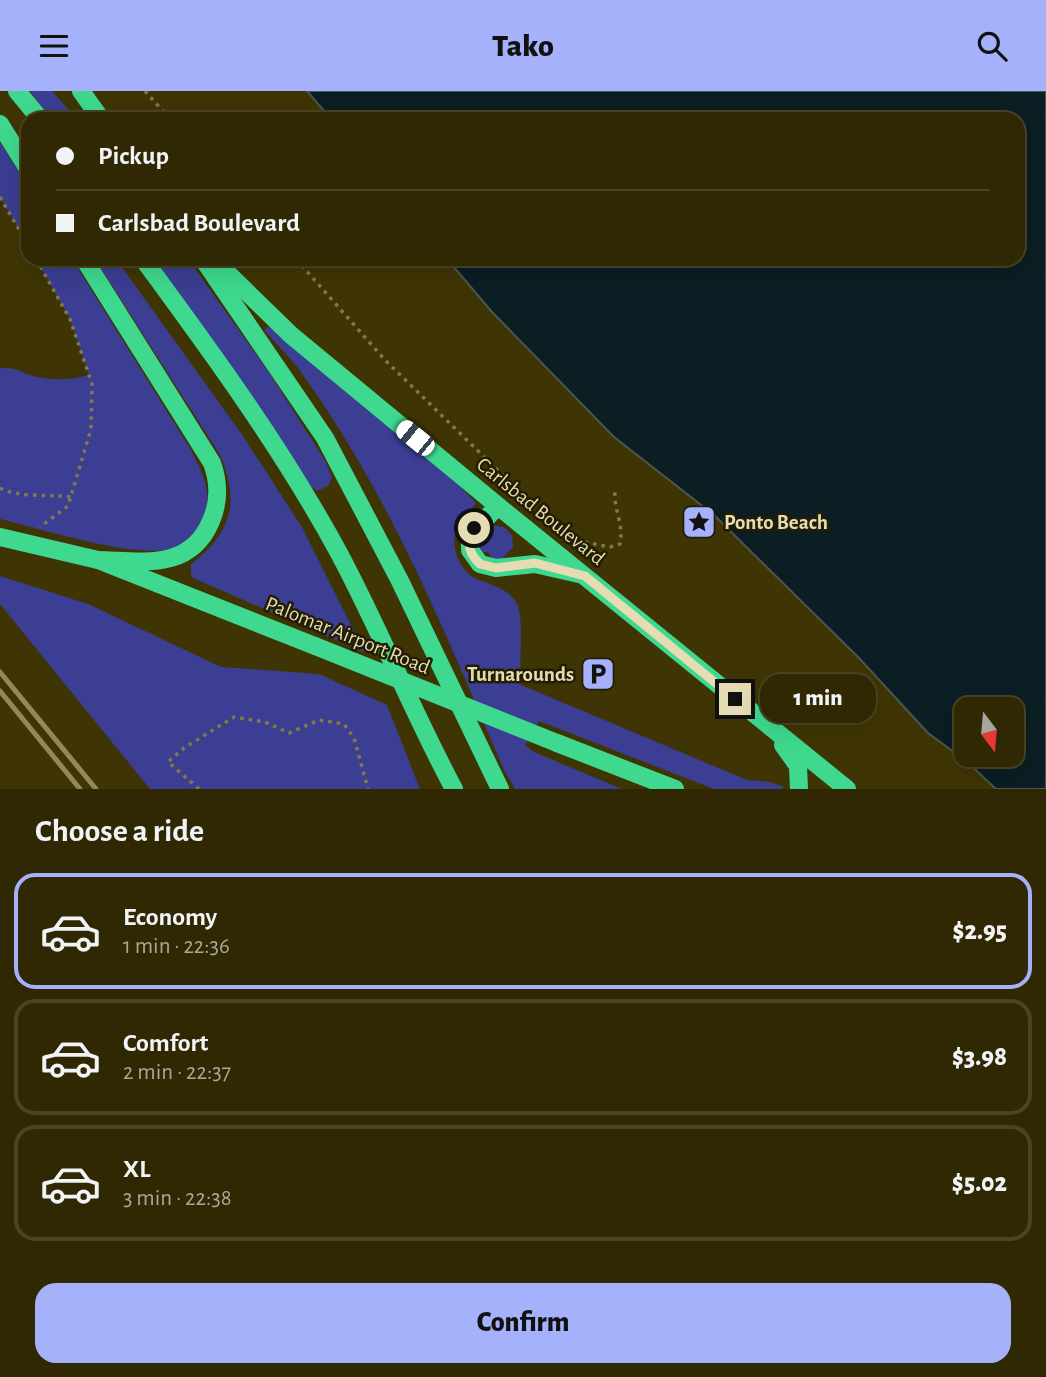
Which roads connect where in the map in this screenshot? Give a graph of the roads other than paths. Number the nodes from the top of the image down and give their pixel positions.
1 (17, 91) edge
2 (80, 91) edge
3 (34, 112) edge
4 (96, 112) edge
5 (0, 124) edge
6 (21, 158) edge
7 (88, 266) edge
8 (148, 266) edge
9 (208, 266) edge
10 (220, 266) edge
11 (498, 506) junction
12 (0, 537) edge
13 (98, 560) junction
14 (585, 576) junction
15 (754, 715) junction
16 (454, 789) edge
17 (500, 789) edge
18 (675, 789) edge
19 (799, 789) edge
20 (847, 789) edge

1 - 3 main road
2 - 4 main road
5 - 6 main road
7 - 13 main road
8 - 16 main road
9 - 17 main road
10 - 11 main road, Carlsbad Boulevard
11 - 14 main road, Carlsbad Boulevard
11 - 14 main road
12 - 13 main road, Palomar Airport Road
13 - 18 main road, Palomar Airport Road, bridge
14 - 15 main road, Carlsbad Boulevard
15 - 19 main road
15 - 20 main road, Carlsbad Boulevard

